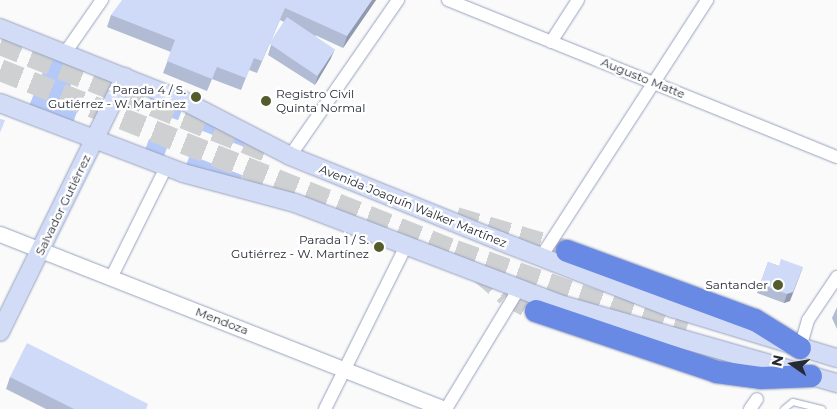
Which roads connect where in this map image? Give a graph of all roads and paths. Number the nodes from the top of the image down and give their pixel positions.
1 (102, 0) edge
2 (398, 0) edge
3 (448, 0) edge
4 (578, 0) edge
5 (707, 0) edge
6 (0, 28) edge
7 (551, 42) junction
8 (65, 53) junction
9 (125, 77) junction
10 (654, 82) junction
11 (0, 103) edge
12 (95, 140) junction
13 (290, 156) junction
14 (837, 157) edge
15 (166, 167) junction
16 (0, 234) edge
17 (406, 246) junction
18 (41, 250) junction
19 (567, 251) tunnel mouth
20 (541, 257) junction
21 (837, 277) edge
22 (111, 278) junction
23 (518, 290) junction
24 (536, 311) tunnel mouth
25 (0, 332) edge
26 (800, 348) junction
27 (837, 358) edge
28 (344, 370) junction
29 (811, 376) junction
30 (837, 383) edge
31 (325, 409) edge
32 (445, 409) edge
33 (784, 409) edge
34 (822, 409) edge

1 - 8 street
2 - 13 street
3 - 7 street, Augusto Matte
4 - 7 street
5 - 10 street
6 - 8 main road, Avenida Joaquín Walker Martínez
7 - 10 street, Augusto Matte
8 - 9 main road, Avenida Joaquín Walker Martínez
9 - 12 main road, Salvador Gutiérrez
9 - 13 main road, Avenida Joaquín Walker Martínez
10 - 14 street, Augusto Matte
10 - 20 street
11 - 12 main road
12 - 15 main road
12 - 18 main road, Salvador Gutiérrez
13 - 20 main road, Avenida Joaquín Walker Martínez
15 - 17 main road
15 - 22 street
16 - 18 street, Mendoza
17 - 23 main road
17 - 28 street
18 - 22 street, Mendoza
18 - 25 main road, Salvador Gutiérrez
19 - 26 highway
20 - 26 main road, Avenida Joaquín Walker Martínez
21 - 26 street
22 - 28 street, Mendoza
23 - 29 main road
23 - 32 street
24 - 29 highway
26 - 27 main road, Avenida Joaquín Walker Martínez
28 - 31 street
28 - 32 street, Mendoza
29 - 30 main road
33 - 34 lane

